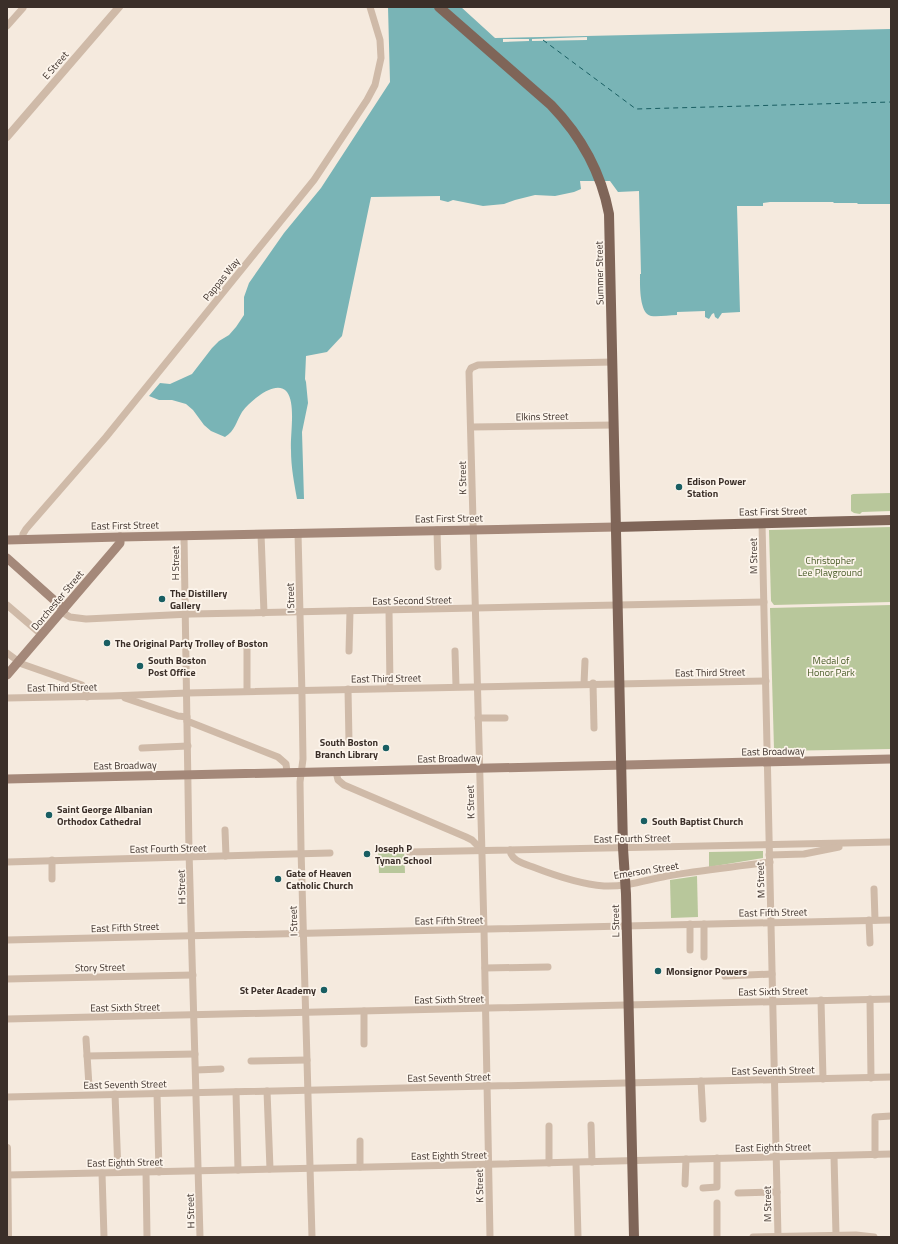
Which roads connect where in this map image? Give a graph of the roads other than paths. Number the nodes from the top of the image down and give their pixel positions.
1 (119, 7) edge
2 (370, 7) edge
3 (439, 7) edge
4 (22, 8) edge
5 (7, 26) edge
6 (7, 137) edge
7 (613, 362) junction
8 (614, 425) junction
9 (470, 427) junction
10 (891, 520) edge
11 (762, 523) junction
12 (616, 527) junction
13 (437, 530) junction
14 (473, 530) junction
15 (298, 533) junction
16 (261, 534) junction
17 (184, 536) junction
18 (120, 537) junction
19 (7, 540) edge
20 (22, 540) junction
21 (7, 558) edge
22 (438, 567) dead end
23 (764, 602) junction
24 (7, 605) edge
25 (618, 605) junction
26 (475, 608) junction
27 (63, 610) junction
28 (389, 610) junction
29 (350, 611) junction
30 (301, 612) junction
31 (264, 613) junction
32 (185, 614) junction
33 (42, 635) junction
34 (247, 648) dead end
35 (349, 650) dead end
36 (455, 651) dead end
37 (7, 653) edge
38 (585, 661) dead end
39 (19, 662) junction
40 (7, 675) edge
41 (766, 681) junction
42 (593, 683) junction
43 (620, 683) junction
44 (584, 684) junction
45 (456, 686) junction
46 (477, 686) junction
47 (390, 688) junction
48 (348, 689) junction
49 (302, 690) junction
50 (248, 691) junction
51 (187, 693) junction
52 (110, 696) junction
53 (87, 697) junction
54 (7, 698) edge
55 (478, 718) junction
56 (505, 718) dead end
57 (187, 719) junction
58 (594, 728) dead end
59 (349, 742) dead end
60 (188, 746) junction
61 (142, 748) dead end
62 (891, 759) edge
63 (767, 762) junction
64 (621, 765) junction
65 (479, 768) junction
66 (288, 772) junction
67 (301, 772) junction
68 (336, 772) junction
69 (188, 775) junction
70 (7, 779) edge
71 (225, 830) dead end
72 (891, 842) edge
73 (857, 843) junction
74 (769, 845) junction
75 (623, 848) junction
76 (482, 850) junction
77 (510, 850) junction
78 (408, 852) dead end
79 (330, 853) dead end
80 (302, 854) junction
81 (226, 856) junction
82 (190, 857) junction
83 (770, 858) junction
84 (52, 860) junction
85 (7, 862) edge
86 (52, 879) dead end
87 (626, 885) junction
88 (874, 889) dead end
89 (872, 920) junction
90 (891, 920) edge
91 (771, 922) junction
92 (690, 924) junction
93 (704, 924) junction
94 (627, 926) junction
95 (484, 929) junction
96 (304, 933) junction
97 (192, 935) junction
98 (7, 940) edge
99 (870, 943) dead end
100 (690, 950) dead end
101 (704, 958) dead end
102 (548, 966) dead end
103 (485, 968) junction
104 (193, 974) junction
105 (772, 974) junction
106 (725, 976) dead end
107 (7, 979) edge
108 (870, 999) junction
109 (891, 999) edge
110 (821, 1000) junction
111 (773, 1001) junction
112 (629, 1005) junction
113 (485, 1008) junction
114 (364, 1011) junction
115 (306, 1012) junction
116 (194, 1015) junction
117 (7, 1020) edge
118 (86, 1039) dead end
119 (364, 1044) dead end
120 (195, 1054) junction
121 (87, 1056) junction
122 (307, 1060) junction
123 (251, 1061) dead end
124 (222, 1069) dead end
125 (196, 1070) junction
126 (891, 1077) edge
127 (871, 1078) junction
128 (823, 1079) junction
129 (774, 1080) junction
130 (701, 1081) junction
131 (631, 1083) junction
132 (89, 1086) dead end
133 (487, 1086) junction
134 (308, 1090) junction
135 (267, 1091) junction
136 (236, 1092) junction
137 (157, 1093) junction
138 (196, 1093) junction
139 (115, 1094) junction
140 (7, 1097) edge
141 (891, 1116) edge
142 (702, 1119) dead end
143 (591, 1125) dead end
144 (549, 1126) dead end
145 (360, 1141) dead end
146 (7, 1148) edge
147 (891, 1154) edge
148 (875, 1155) junction
149 (834, 1156) junction
150 (776, 1157) junction
151 (717, 1158) junction
152 (686, 1159) junction
153 (632, 1160) junction
154 (592, 1162) junction
155 (549, 1163) junction
156 (576, 1163) junction
157 (489, 1164) junction
158 (360, 1167) junction
159 (310, 1168) junction
160 (270, 1169) junction
161 (238, 1170) junction
162 (199, 1171) junction
163 (118, 1172) junction
164 (146, 1172) junction
165 (159, 1172) junction
166 (102, 1173) junction
167 (7, 1175) edge
168 (685, 1184) dead end
169 (703, 1188) dead end
170 (777, 1192) junction
171 (738, 1193) dead end
172 (717, 1203) dead end
173 (836, 1235) junction
174 (8, 1237) edge
175 (104, 1237) edge
176 (147, 1237) edge
177 (200, 1237) edge
178 (312, 1237) edge
179 (490, 1237) edge
180 (578, 1237) edge
181 (634, 1237) edge
182 (717, 1237) edge
183 (753, 1237) edge
184 (778, 1237) edge
185 (874, 1237) edge

1 - 6 street, E Street
2 - 20 street, Pappas Way
3 - 7 main road, Summer Street
4 - 5 street
7 - 8 main road, Summer Street
7 - 9 street, K Street
8 - 9 street, Elkins Street
8 - 12 main road, Summer Street
9 - 14 street, K Street
10 - 11 main road, East First Street
11 - 12 main road, East First Street
11 - 23 street, M Street
12 - 14 main road, East First Street
12 - 25 main road, Summer Street
13 - 14 main road, East First Street
13 - 15 main road, East First Street
13 - 22 street
14 - 26 street, K Street
15 - 16 main road, East First Street
15 - 30 street, I Street
16 - 17 main road, East First Street
16 - 31 street
17 - 18 main road, East First Street
17 - 32 street, H Street
18 - 20 main road, East First Street
18 - 27 main road, Dorchester Street
19 - 20 main road, East First Street
21 - 27 main road
23 - 25 street, East Second Street
23 - 41 street, M Street
24 - 33 street
25 - 26 street, East Second Street
25 - 43 main road, L Street
26 - 28 street, East Second Street
26 - 46 street, K Street
27 - 32 street, East Second Street
27 - 33 main road, Dorchester Street
28 - 29 street, East Second Street
28 - 47 street
29 - 30 street, East Second Street
29 - 35 street
30 - 31 street, East Second Street
30 - 49 street, I Street
31 - 32 street, East Second Street
32 - 51 street, H Street
33 - 39 main road, Dorchester Street
34 - 50 street
36 - 45 street
37 - 39 street
38 - 44 street
39 - 40 main road, Dorchester Street
39 - 53 street
41 - 43 street, East Third Street
41 - 63 street, M Street
42 - 43 street, East Third Street
42 - 44 street, East Third Street
42 - 58 street
43 - 64 main road, L Street
44 - 46 street, East Third Street
45 - 46 street, East Third Street
45 - 47 street, East Third Street
46 - 55 street, K Street
47 - 48 street, East Third Street
48 - 49 street, East Third Street
48 - 59 street
49 - 50 street, East Third Street
49 - 67 street, I Street
50 - 51 street, East Third Street
51 - 52 street, East Third Street
51 - 57 street, H Street
52 - 53 street, East Third Street
52 - 57 street
53 - 54 street, East Third Street
55 - 56 street
55 - 65 street, K Street
57 - 60 street, H Street
57 - 66 street
60 - 61 street
60 - 69 street, H Street
62 - 63 main road, East Broadway
63 - 64 main road, East Broadway
63 - 74 street, M Street
64 - 65 main road, East Broadway
64 - 75 main road, L Street
65 - 68 main road, East Broadway
65 - 76 street, K Street
66 - 67 main road, East Broadway
66 - 69 main road, East Broadway
67 - 68 main road, East Broadway
67 - 80 street, I Street
68 - 76 street
69 - 70 main road, East Broadway
69 - 82 street, H Street
71 - 81 street
72 - 73 street, East Fourth Street
73 - 74 street, East Fourth Street
73 - 83 street, East Fourth Street
74 - 75 street, East Fourth Street
74 - 83 street, M Street
75 - 77 street, East Fourth Street
75 - 87 main road, L Street
76 - 77 street, East Fourth Street
76 - 78 street, East Fourth Street
76 - 95 street, K Street
77 - 87 street, Emerson Street
79 - 80 street, East Fourth Street
80 - 81 street, East Fourth Street
80 - 96 street, I Street
81 - 82 street, East Fourth Street
82 - 84 street, East Fourth Street
82 - 97 street, H Street
83 - 87 street, Emerson Street
83 - 91 street, M Street
84 - 85 street, East Fourth Street
84 - 86 street
87 - 94 main road, L Street
88 - 89 street
89 - 90 street, East Fifth Street
89 - 91 street, East Fifth Street
89 - 99 street
91 - 93 street, East Fifth Street
91 - 105 street, M Street
92 - 93 street, East Fifth Street
92 - 94 street, East Fifth Street
92 - 100 street
93 - 101 street
94 - 95 street, East Fifth Street
94 - 112 main road, L Street
95 - 96 street, East Fifth Street
95 - 103 street, K Street
96 - 97 street, East Fifth Street
96 - 115 street, I Street
97 - 98 street, East Fifth Street
97 - 104 street, H Street
102 - 103 street
103 - 113 street, K Street
104 - 107 street, Story Street
104 - 116 street, H Street
105 - 106 street
105 - 111 street, M Street
108 - 109 street, East Sixth Street
108 - 110 street, East Sixth Street
108 - 127 street
110 - 111 street, East Sixth Street
110 - 128 street
111 - 112 street, East Sixth Street
111 - 129 street, M Street
112 - 113 street, East Sixth Street
112 - 131 main road, L Street
113 - 114 street, East Sixth Street
113 - 133 street, K Street
114 - 115 street, East Sixth Street
114 - 119 street
115 - 116 street, East Sixth Street
115 - 122 street, I Street
116 - 117 street, East Sixth Street
116 - 120 street, H Street
118 - 121 street
120 - 121 street
120 - 125 street, H Street
121 - 132 street
122 - 123 street
122 - 134 street, I Street
124 - 125 street
125 - 138 street, H Street
126 - 127 street, East Seventh Street
127 - 128 street, East Seventh Street
128 - 129 street, East Seventh Street
129 - 130 street, East Seventh Street
129 - 150 street, M Street
130 - 131 street, East Seventh Street
130 - 142 street
131 - 133 street, East Seventh Street
131 - 153 main road, L Street
133 - 134 street, East Seventh Street
133 - 157 street, K Street
134 - 135 street, East Seventh Street
134 - 159 street, I Street
135 - 136 street, East Seventh Street
135 - 160 street
136 - 138 street, East Seventh Street
136 - 161 street
137 - 138 street, East Seventh Street
137 - 139 street, East Seventh Street
137 - 165 street
138 - 162 street, H Street
139 - 140 street, East Seventh Street
139 - 163 street
141 - 148 street
143 - 154 street
144 - 155 street
145 - 158 street
146 - 167 street
147 - 148 street, East Eighth Street
148 - 149 street, East Eighth Street
149 - 150 street, East Eighth Street
149 - 173 street
150 - 151 street, East Eighth Street
150 - 170 street, M Street
151 - 152 street, East Eighth Street
151 - 169 street
152 - 153 street, East Eighth Street
152 - 168 street
153 - 154 street, East Eighth Street
153 - 181 main road, L Street
154 - 156 street, East Eighth Street
155 - 156 street, East Eighth Street
155 - 157 street, East Eighth Street
156 - 180 street
157 - 158 street, East Eighth Street
157 - 179 street, K Street
158 - 159 street, East Eighth Street
159 - 160 street, East Eighth Street
159 - 178 street, I Street
160 - 161 street, East Eighth Street
161 - 162 street, East Eighth Street
162 - 165 street, East Eighth Street
162 - 177 street, H Street
163 - 164 street, East Eighth Street
163 - 166 street, East Eighth Street
164 - 165 street, East Eighth Street
164 - 176 street
166 - 167 street, East Eighth Street
166 - 175 street
167 - 174 street
170 - 171 street
170 - 184 street, M Street
172 - 182 street
173 - 184 street
173 - 185 street
183 - 184 street

